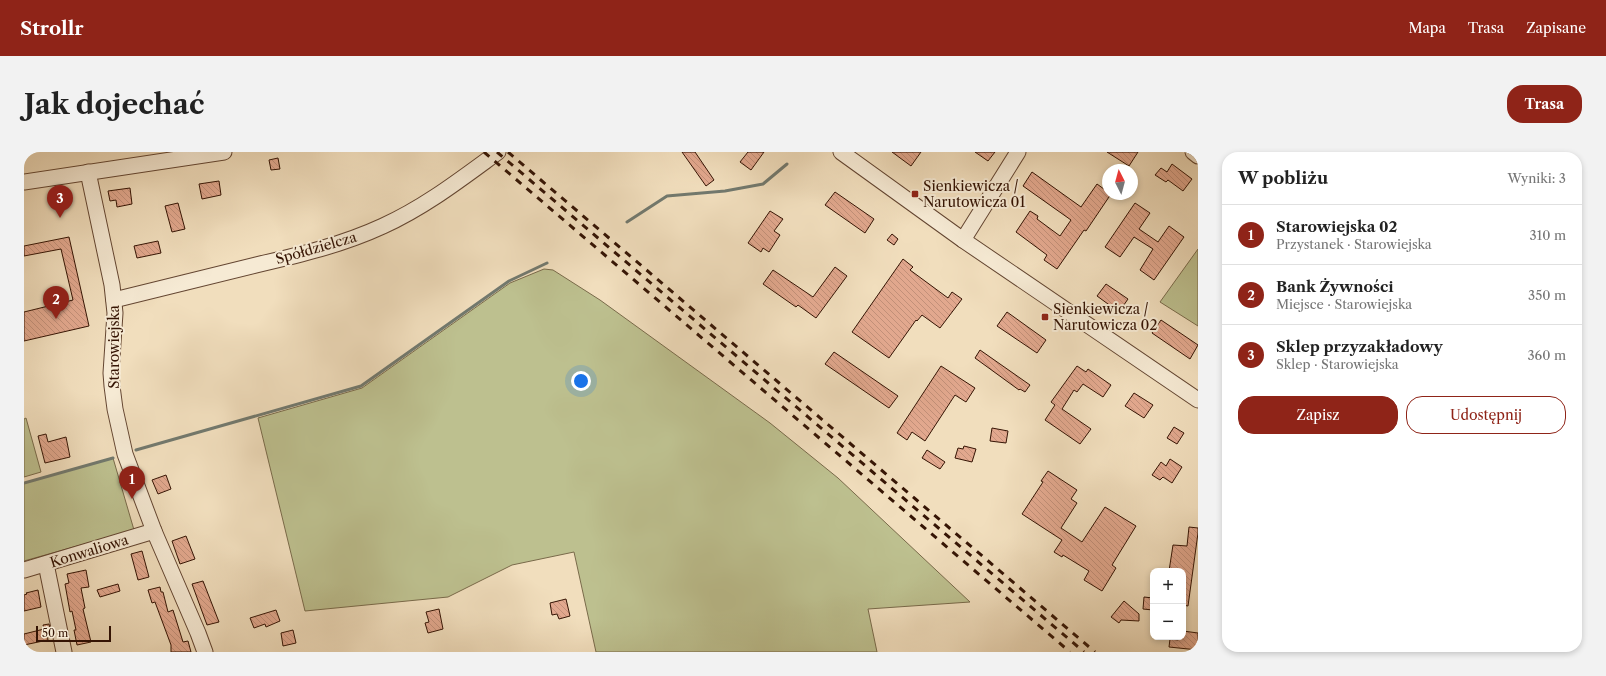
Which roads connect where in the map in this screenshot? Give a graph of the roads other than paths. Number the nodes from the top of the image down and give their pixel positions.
1 (224, 152) edge
2 (498, 152) edge
3 (841, 152) edge
4 (1018, 152) edge
5 (1193, 152) edge
6 (1198, 156) edge
7 (88, 172) junction
8 (24, 182) edge
9 (963, 240) junction
10 (114, 300) junction
11 (1198, 400) edge
12 (154, 531) junction
13 (46, 564) junction
14 (24, 570) edge
15 (64, 652) edge
16 (205, 652) edge

1 - 7 street
2 - 10 street, Spółdzielcza
3 - 9 street
4 - 9 street
5 - 6 street
7 - 8 street
7 - 10 street, Starowiejska
9 - 11 street
10 - 12 street, Starowiejska
12 - 13 street, Konwaliowa
12 - 16 street, Starowiejska
13 - 14 street, Konwaliowa
13 - 15 street

